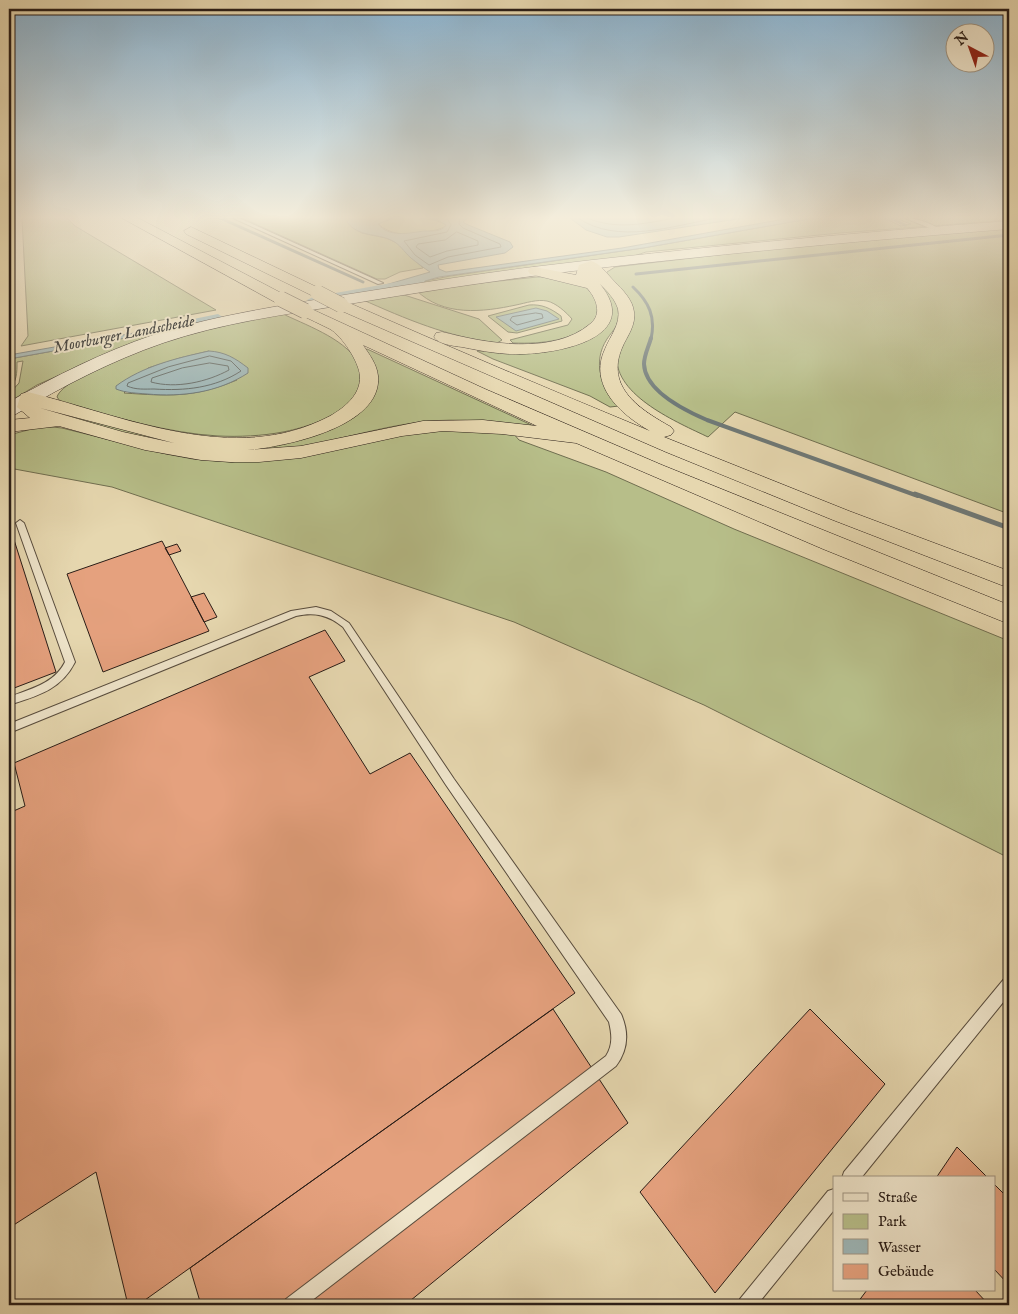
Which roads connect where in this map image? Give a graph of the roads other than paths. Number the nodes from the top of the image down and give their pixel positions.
1 (244, 279) edge
2 (290, 279) edge
3 (372, 279) edge
4 (471, 279) edge
5 (593, 279) edge
6 (597, 279) edge
7 (380, 283) dead end
8 (341, 305) junction
9 (338, 328) junction
10 (28, 398) junction
11 (9, 410) edge
12 (64, 422) junction
13 (9, 426) edge
14 (581, 438) junction
15 (720, 466) junction
16 (20, 523) dead end
17 (1009, 580) edge
18 (1009, 615) edge
19 (9, 701) edge
20 (9, 729) edge
21 (1009, 984) edge
22 (852, 1176) edge
23 (833, 1198) edge
24 (292, 1305) edge
25 (746, 1305) edge

1 - 9 highway, bridge
2 - 8 highway, bridge
3 - 7 lane
4 - 10 main road
5 - 8 highway
6 - 15 highway
8 - 15 highway
9 - 10 highway
9 - 14 highway
10 - 11 main road
10 - 12 highway
12 - 13 highway
12 - 14 highway
14 - 18 highway
15 - 17 highway
16 - 19 lane
20 - 24 lane
21 - 22 lane
23 - 25 lane

